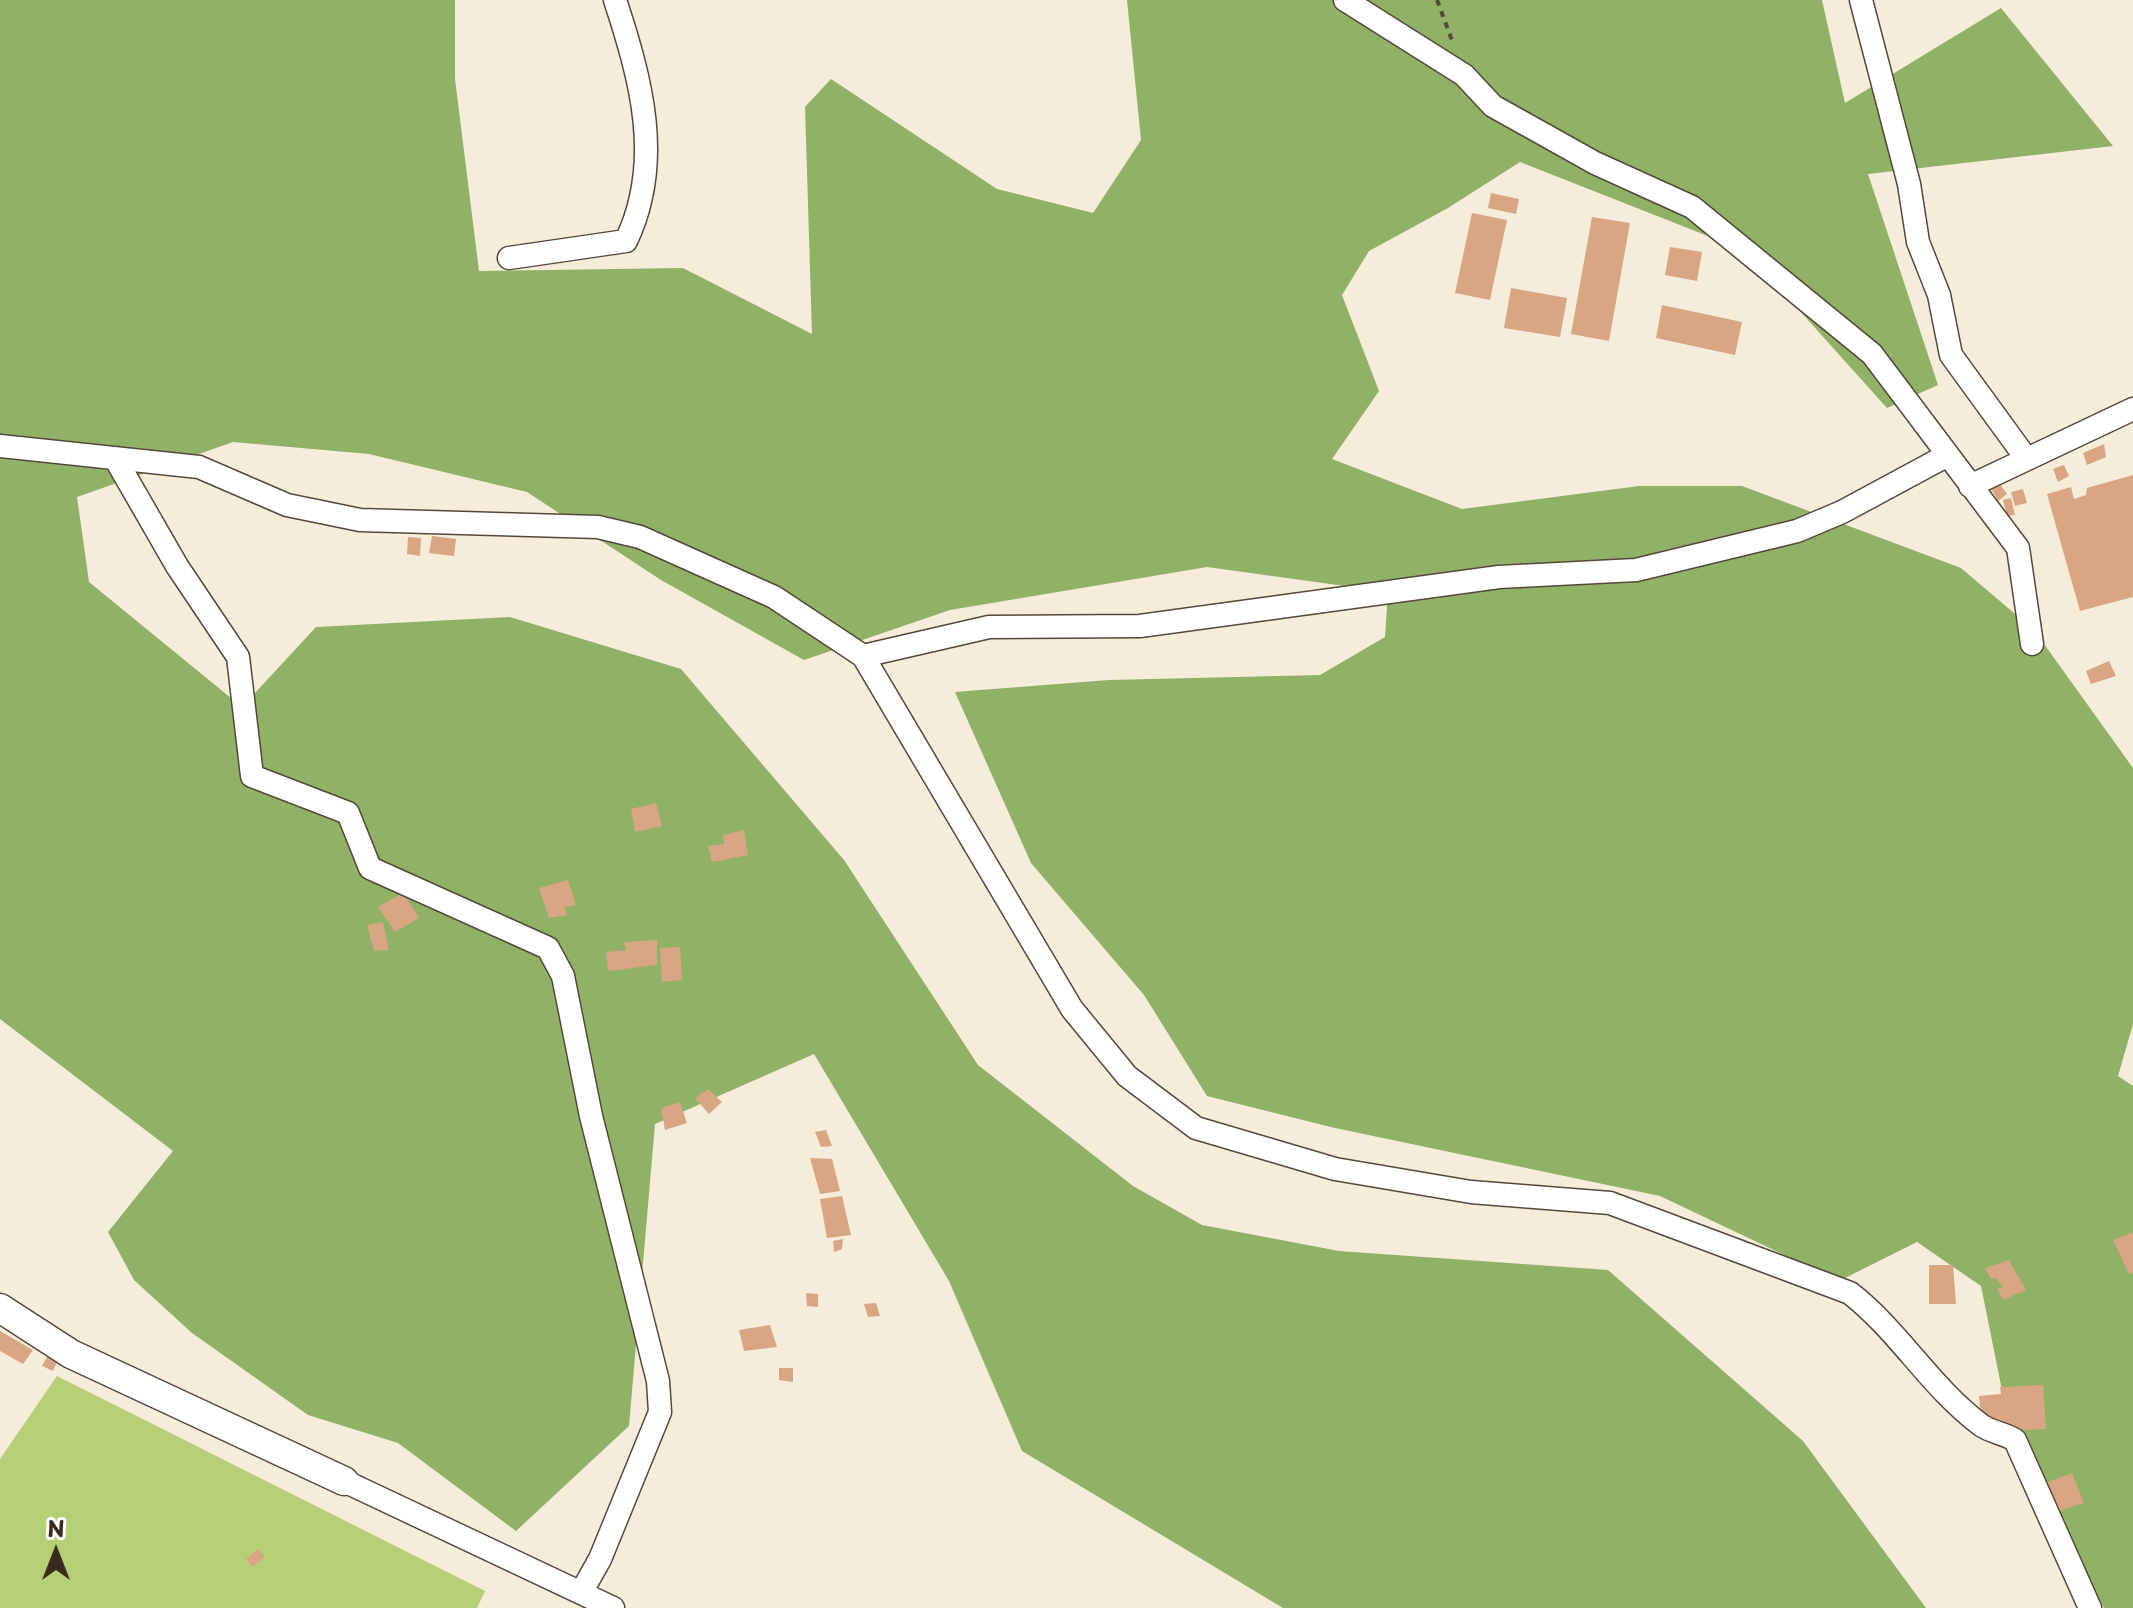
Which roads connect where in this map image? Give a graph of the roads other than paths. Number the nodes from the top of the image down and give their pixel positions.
1 (615, 0) edge
2 (1345, 0) edge
3 (1861, 0) edge
4 (509, 258) dead end
5 (2133, 409) edge
6 (0, 446) edge
7 (1946, 456) junction
8 (2026, 458) junction
9 (116, 460) junction
10 (1970, 486) junction
11 (2032, 644) dead end
12 (863, 656) junction
13 (0, 1308) edge
14 (344, 1481) joint
15 (582, 1591) junction
16 (613, 1608) edge
17 (2090, 1608) edge

1 - 4 street
2 - 7 street
3 - 8 street
5 - 8 street
6 - 9 street
7 - 10 street
7 - 12 street
8 - 10 street
9 - 12 street
9 - 15 street
10 - 11 street
12 - 17 street
13 - 14 street
14 - 15 street
15 - 16 street

